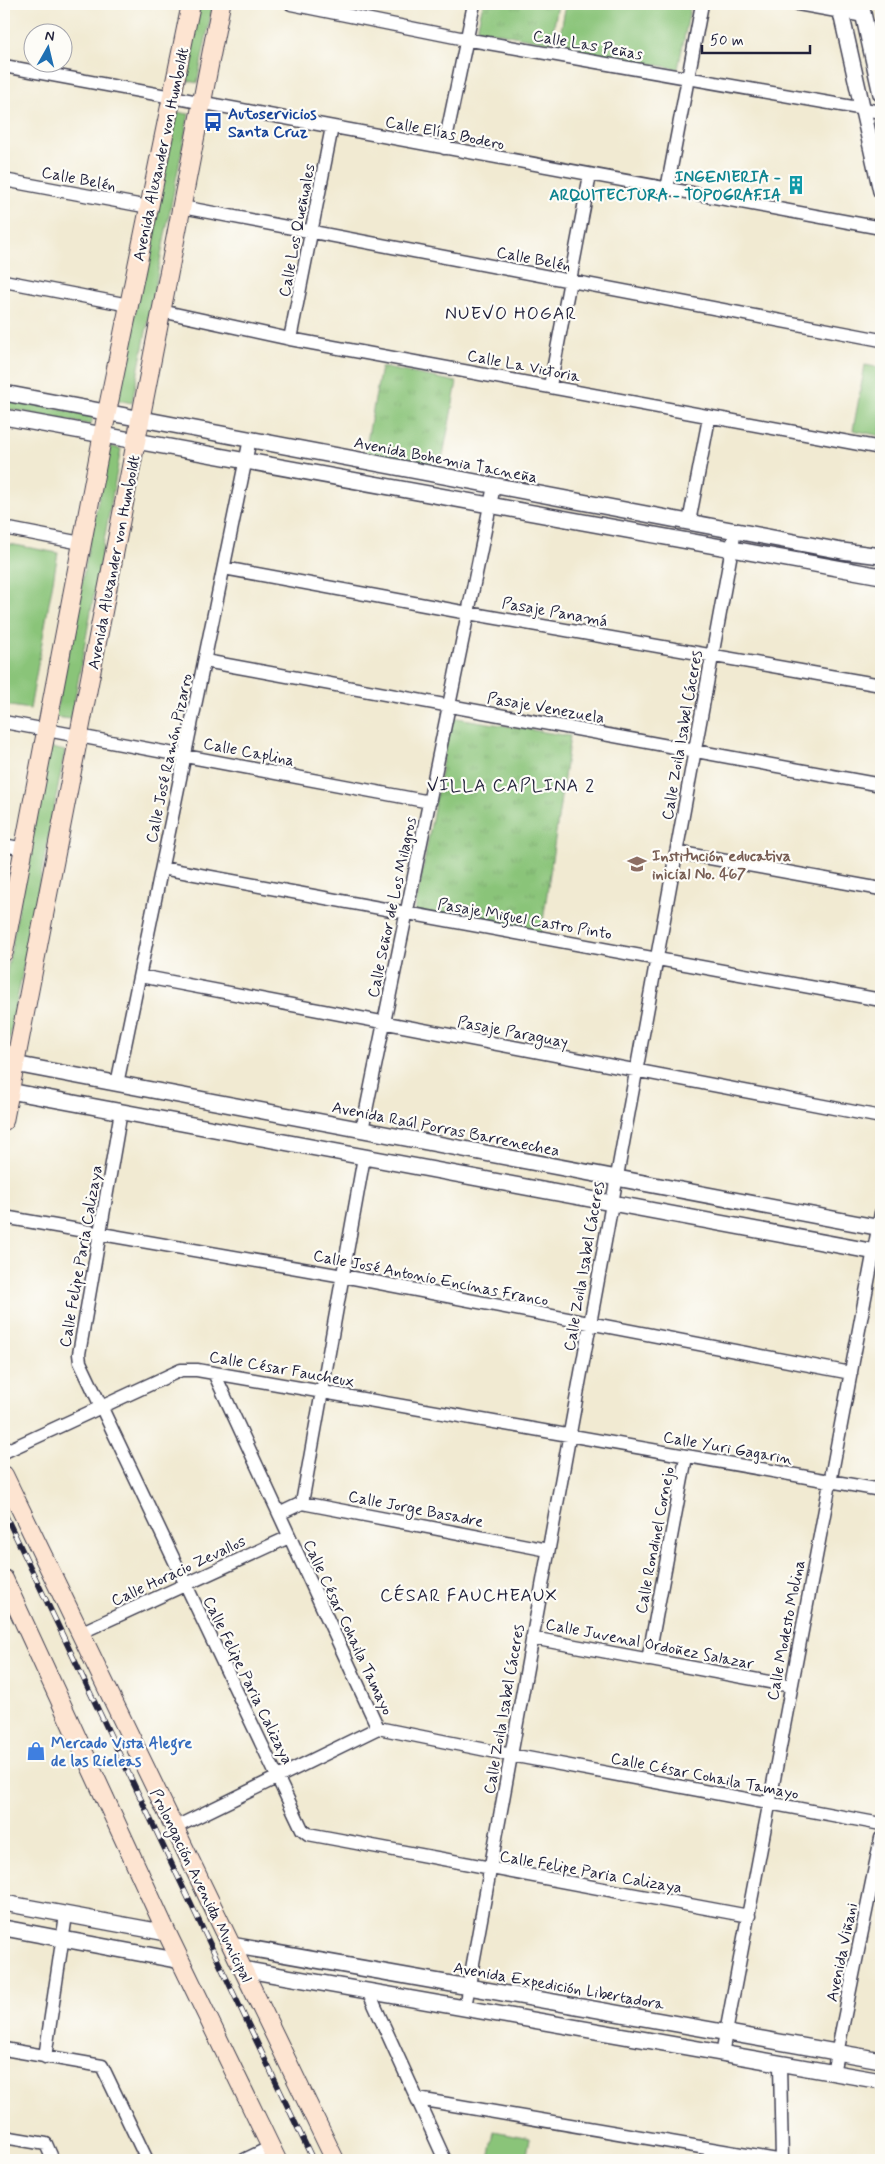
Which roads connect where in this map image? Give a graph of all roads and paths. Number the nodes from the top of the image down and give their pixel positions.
1 (191, 4) edge
2 (221, 4) edge
3 (291, 4) edge
4 (474, 4) edge
5 (702, 4) edge
6 (798, 4) edge
7 (341, 8) edge
8 (840, 8) edge
9 (863, 10) edge
10 (466, 39) junction
11 (4, 66) edge
12 (688, 78) junction
13 (881, 94) edge
14 (172, 97) junction
15 (202, 103) junction
16 (863, 109) junction
17 (881, 112) edge
18 (332, 127) junction
19 (444, 148) junction
20 (590, 175) junction
21 (4, 180) edge
22 (667, 189) junction
23 (881, 191) edge
24 (182, 207) junction
25 (149, 208) junction
26 (881, 228) edge
27 (312, 233) junction
28 (4, 282) edge
29 (570, 282) junction
30 (129, 305) junction
31 (161, 311) junction
32 (290, 339) junction
33 (881, 340) edge
34 (550, 386) junction
35 (4, 393) edge
36 (106, 412) junction
37 (4, 416) edge
38 (709, 418) junction
39 (140, 419) junction
40 (102, 434) junction
41 (250, 440) junction
42 (136, 441) junction
43 (881, 448) edge
44 (246, 461) junction
45 (494, 486) junction
46 (490, 506) junction
47 (689, 522) junction
48 (4, 528) edge
49 (735, 531) junction
50 (81, 543) junction
51 (731, 550) junction
52 (881, 556) edge
53 (224, 568) junction
54 (881, 576) edge
55 (468, 613) junction
56 (712, 654) junction
57 (205, 661) junction
58 (881, 685) edge
59 (449, 706) junction
60 (4, 722) edge
61 (45, 730) junction
62 (79, 736) junction
63 (694, 751) junction
64 (185, 756) junction
65 (881, 785) edge
66 (430, 802) junction
67 (4, 845) edge
68 (24, 849) junction
69 (676, 852) junction
70 (162, 868) junction
71 (881, 889) edge
72 (407, 913) junction
73 (4, 951) edge
74 (656, 958) junction
75 (140, 976) junction
76 (881, 1000) edge
77 (384, 1022) junction
78 (9, 1063) edge
79 (635, 1070) junction
80 (117, 1084) junction
81 (7, 1090) edge
82 (121, 1112) junction
83 (881, 1117) edge
84 (4, 1121) edge
85 (362, 1130) junction
86 (364, 1157) junction
87 (616, 1177) junction
88 (611, 1202) junction
89 (4, 1217) edge
90 (880, 1222) edge
91 (100, 1233) junction
92 (878, 1252) edge
93 (343, 1276) junction
94 (589, 1324) junction
95 (214, 1373) junction
96 (851, 1373) junction
97 (322, 1391) junction
98 (101, 1408) junction
99 (569, 1437) junction
100 (4, 1452) edge
101 (686, 1457) junction
102 (4, 1475) edge
103 (830, 1481) junction
104 (881, 1490) edge
105 (302, 1503) junction
106 (279, 1514) junction
107 (289, 1537) junction
108 (548, 1550) junction
109 (4, 1579) edge
110 (186, 1586) junction
111 (80, 1633) junction
112 (532, 1638) junction
113 (648, 1660) junction
114 (791, 1686) junction
115 (378, 1728) junction
116 (511, 1755) junction
117 (278, 1777) junction
118 (770, 1803) junction
119 (881, 1824) edge
120 (174, 1828) junction
121 (881, 1838) edge
122 (490, 1870) junction
123 (4, 1903) edge
124 (66, 1915) junction
125 (749, 1916) junction
126 (4, 1928) edge
127 (167, 1934) junction
128 (62, 1939) junction
129 (231, 1945) junction
130 (181, 1961) junction
131 (242, 1969) junction
132 (469, 1986) junction
133 (368, 1991) junction
134 (465, 2008) junction
135 (726, 2033) junction
136 (4, 2049) edge
137 (837, 2052) junction
138 (722, 2054) junction
139 (45, 2057) junction
140 (881, 2060) edge
141 (780, 2065) junction
142 (833, 2073) junction
143 (881, 2081) edge
144 (418, 2099) junction
145 (4, 2137) edge
146 (274, 2154) edge
147 (53, 2160) edge
148 (147, 2160) edge
149 (244, 2160) edge
150 (335, 2160) edge
151 (445, 2160) edge
152 (777, 2160) edge
153 (782, 2160) edge

1 - 14 main road, Avenida Alexander von Humboldt
2 - 15 main road, Avenida Alexander von Humboldt
3 - 7 street, Calle Las Peñas
4 - 10 street
5 - 12 street
6 - 8 street
7 - 10 street, Calle Las Peñas
8 - 9 street
8 - 16 street
9 - 13 street
10 - 12 street, Calle Las Peñas
10 - 19 street
11 - 14 street, Calle Elías Bodero
12 - 16 street, Calle Las Peñas
12 - 22 street
14 - 15 street, Calle Elías Bodero
14 - 25 main road, Avenida Alexander von Humboldt
15 - 18 street, Calle Elías Bodero
15 - 24 main road, Avenida Alexander von Humboldt
16 - 17 street, Calle Las Peñas
16 - 23 street
18 - 19 street, Calle Elías Bodero
18 - 27 street, Calle Los Queñuales
19 - 20 street, Calle Elías Bodero
20 - 22 street, Calle Elías Bodero
20 - 29 street
21 - 25 street, Calle Belén
22 - 26 street, Calle Elías Bodero
24 - 27 street, Calle Belén
24 - 31 main road, Avenida Alexander von Humboldt
25 - 30 main road, Avenida Alexander von Humboldt
27 - 29 street, Calle Belén
27 - 32 street, Calle Los Queñuales
28 - 30 street
29 - 33 street, Calle Belén
29 - 34 street
30 - 36 main road, Avenida Alexander von Humboldt
31 - 32 street, Calle La Victoria
31 - 39 main road, Avenida Alexander von Humboldt
32 - 34 street, Calle La Victoria
34 - 38 street, Calle La Victoria
35 - 36 street, Avenida Bohemia Tacneña
36 - 39 street, Avenida Bohemia Tacneña
36 - 40 main road, Avenida Alexander von Humboldt
37 - 40 street
38 - 43 street, Calle La Victoria
38 - 47 street
39 - 41 street, Avenida Bohemia Tacneña
39 - 42 main road, Avenida Alexander von Humboldt
40 - 42 street
40 - 50 main road, Avenida Alexander von Humboldt
41 - 44 street, Calle José Ramón Pizarro
41 - 45 street, Avenida Bohemia Tacneña
42 - 44 street
42 - 62 main road, Avenida Alexander von Humboldt
44 - 46 street
44 - 53 street, Calle José Ramón Pizarro
45 - 46 street, Calle Señor de Los Milagros
45 - 47 street, Avenida Bohemia Tacneña
46 - 51 street
46 - 55 street, Calle Señor de Los Milagros
47 - 49 street, Avenida Bohemia Tacneña
48 - 50 street
49 - 51 street, Calle Zoila Isabel Cáceres
49 - 52 street, Avenida Bohemia Tacneña
50 - 61 main road, Avenida Alexander von Humboldt
51 - 54 street
51 - 56 street, Calle Zoila Isabel Cáceres
53 - 55 street, Pasaje Panamá
53 - 57 street, Calle José Ramón Pizarro
55 - 56 street, Pasaje Panamá
55 - 59 street, Calle Señor de Los Milagros
56 - 58 street, Pasaje Panamá
56 - 63 street, Calle Zoila Isabel Cáceres
57 - 59 street, Pasaje Venezuela
57 - 64 street, Calle José Ramón Pizarro
59 - 63 street, Pasaje Venezuela
59 - 66 street, Calle Señor de Los Milagros
60 - 61 street, Calle Caplina
61 - 62 street, Calle Caplina
61 - 68 main road, Avenida Alexander von Humboldt
62 - 64 street, Calle Caplina
62 - 78 main road, Avenida Alexander von Humboldt
63 - 65 street, Pasaje Venezuela
63 - 69 street, Calle Zoila Isabel Cáceres
64 - 66 street, Calle Caplina
64 - 70 street, Calle José Ramón Pizarro
66 - 72 street, Calle Señor de Los Milagros
67 - 68 street
68 - 73 main road, Avenida Alexander von Humboldt
69 - 71 street
69 - 74 street, Calle Zoila Isabel Cáceres
70 - 72 street, Pasaje Miguel Castro Pinto
70 - 75 street, Calle José Ramón Pizarro
72 - 74 street, Pasaje Miguel Castro Pinto
72 - 77 street, Calle Señor de Los Milagros
74 - 76 street, Pasaje Miguel Castro Pinto
74 - 79 street, Calle Zoila Isabel Cáceres
75 - 77 street, Pasaje Paraguay
75 - 80 street, Calle José Ramón Pizarro
77 - 79 street, Pasaje Paraguay
77 - 85 street, Calle Señor de Los Milagros
78 - 80 street, Avenida Raúl Porras Barrenechea
78 - 81 main road, Avenida Alexander von Humboldt
79 - 83 street, Pasaje Paraguay
79 - 87 street, Calle Zoila Isabel Cáceres
80 - 85 street, Avenida Raúl Porras Barrenechea
81 - 82 street
81 - 84 main road, Avenida Alexander von Humboldt
82 - 86 street
82 - 91 street, Calle Felipe Paria Calizaya
85 - 87 street, Avenida Raúl Porras Barrenechea
86 - 88 street
86 - 93 street
87 - 88 street, Calle Zoila Isabel Cáceres
87 - 90 street, Avenida Raúl Porras Barrenechea
88 - 92 street
88 - 94 street, Calle Zoila Isabel Cáceres
89 - 91 street, Calle José Antonio Encinas Franco
90 - 92 street, Calle Modesto Molina
91 - 93 street, Calle José Antonio Encinas Franco
91 - 98 street, Calle Felipe Paria Calizaya
92 - 96 street, Calle Modesto Molina
93 - 94 street, Calle José Antonio Encinas Franco
93 - 97 street
94 - 96 street, Calle José Antonio Encinas Franco
94 - 99 street, Calle Zoila Isabel Cáceres
95 - 97 street, Calle César Faucheux
95 - 98 street, Calle César Faucheux
95 - 106 street, Calle César Cohaila Tamayo
96 - 103 street, Calle Modesto Molina
97 - 99 street, Calle César Faucheux
97 - 105 street
98 - 100 street, Calle César Faucheux
98 - 110 street, Calle Felipe Paria Calizaya
99 - 101 street, Calle Yuri Gagarin
99 - 108 street, Calle Zoila Isabel Cáceres
101 - 103 street, Calle Yuri Gagarin
101 - 113 street, Calle Rondinel Cornejo
102 - 111 main road, Prolongación Avenida Municipal
103 - 104 street, Calle Yuri Gagarin
103 - 114 street, Calle Modesto Molina
105 - 106 street
105 - 108 street, Calle Jorge Basadre
106 - 107 street, Calle César Cohaila Tamayo
107 - 110 street, Calle Horacio Zevallos
107 - 115 street, Calle César Cohaila Tamayo
108 - 112 street, Calle Zoila Isabel Cáceres
109 - 127 main road
110 - 111 street, Calle Horacio Zevallos
110 - 117 street, Calle Felipe Paria Calizaya
111 - 120 main road, Prolongación Avenida Municipal
112 - 113 street, Calle Juvenal Ordoñez Salazar
112 - 116 street, Calle Zoila Isabel Cáceres
113 - 114 street, Calle Juvenal Ordoñez Salazar
114 - 118 street, Calle Modesto Molina
115 - 116 street, Calle César Cohaila Tamayo
115 - 117 street
116 - 118 street, Calle César Cohaila Tamayo
116 - 122 street, Calle Zoila Isabel Cáceres
117 - 120 street
117 - 122 street, Calle Felipe Paria Calizaya
118 - 119 street, Calle César Cohaila Tamayo
118 - 125 street, Calle Modesto Molina
120 - 129 main road, Prolongación Avenida Municipal
121 - 137 street, Avenida Viñani
122 - 125 street, Calle Felipe Paria Calizaya
122 - 132 street, Calle Zoila Isabel Cáceres
123 - 124 street
124 - 127 street
124 - 128 street
125 - 135 street, Calle Modesto Molina
126 - 128 street
127 - 130 main road
128 - 130 street
128 - 139 street
129 - 131 main road, Prolongación Avenida Municipal
129 - 132 street, Avenida Expedición Libertadora
130 - 146 main road
131 - 133 street
131 - 150 main road, Prolongación Avenida Municipal
132 - 134 street, Calle Zoila Isabel Cáceres
132 - 135 street, Avenida Expedición Libertadora
133 - 134 street
133 - 144 street
134 - 138 street
135 - 137 street, Avenida Expedición Libertadora
135 - 138 street, Calle Modesto Molina
136 - 139 street
137 - 140 street, Avenida Expedición Libertadora
137 - 142 street, Avenida Viñani
138 - 141 street
139 - 148 street
141 - 142 street
141 - 153 street
142 - 143 street
144 - 151 street
144 - 152 street
145 - 147 street
146 - 149 street

